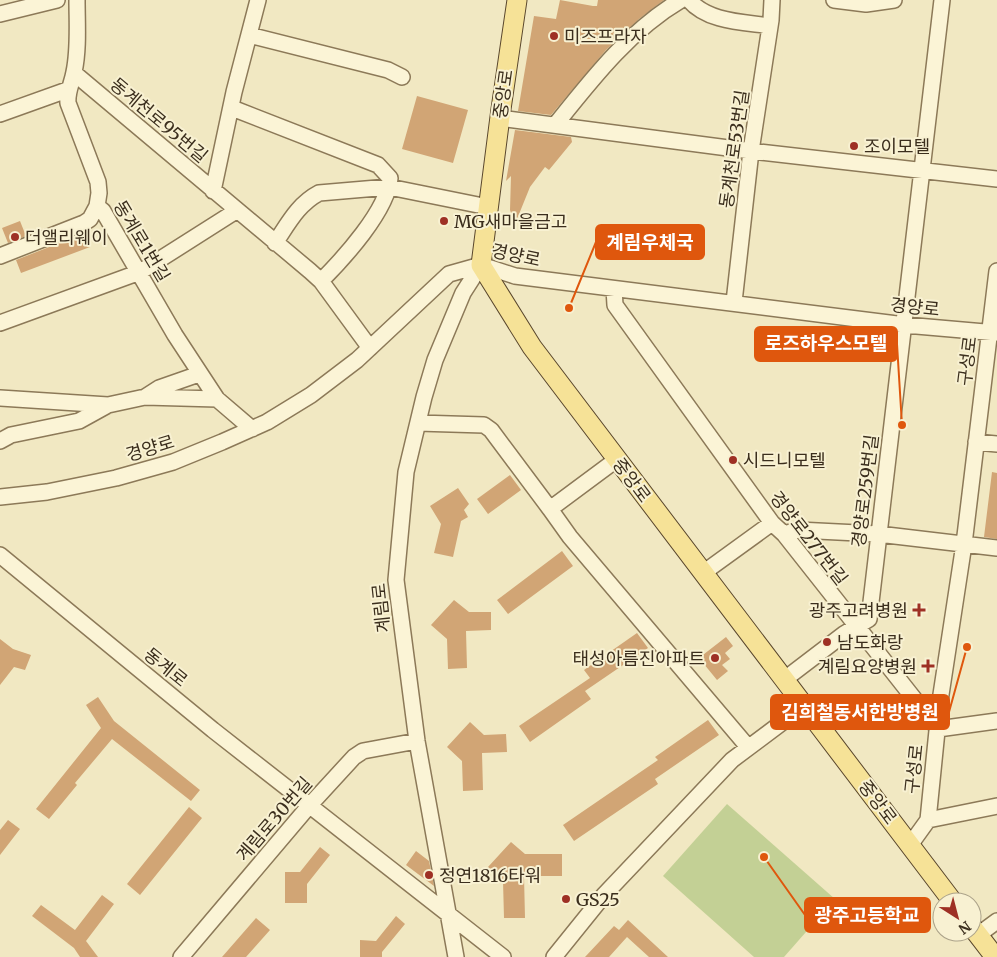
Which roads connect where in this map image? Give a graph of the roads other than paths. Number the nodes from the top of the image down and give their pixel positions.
1 (57, 0) edge
2 (77, 0) edge
3 (258, 0) edge
4 (517, 0) edge
5 (680, 0) edge
6 (689, 0) edge
7 (772, 0) edge
8 (834, 0) edge
9 (894, 0) edge
10 (942, 0) edge
11 (855, 2) edge
12 (0, 14) edge
13 (770, 26) junction
14 (249, 35) junction
15 (74, 73) junction
16 (402, 77) dead end
17 (67, 90) junction
18 (232, 108) junction
19 (0, 114) edge
20 (499, 118) junction
21 (556, 124) junction
22 (751, 151) junction
23 (922, 171) junction
24 (997, 179) edge
25 (390, 187) junction
26 (213, 191) junction
27 (97, 206) junction
28 (488, 207) junction
29 (236, 211) junction
30 (275, 243) junction
31 (1, 253) edge
32 (481, 265) junction
33 (997, 271) edge
34 (140, 272) junction
35 (320, 282) junction
36 (614, 289) junction
37 (734, 302) junction
38 (0, 323) edge
39 (905, 325) junction
40 (993, 333) edge
41 (370, 348) junction
42 (200, 374) junction
43 (145, 397) junction
44 (0, 398) edge
45 (217, 399) junction
46 (108, 405) junction
47 (418, 423) junction
48 (252, 429) junction
49 (0, 441) edge
50 (976, 442) junction
51 (997, 444) edge
52 (616, 460) junction
53 (0, 497) edge
54 (550, 510) junction
55 (772, 523) junction
56 (784, 534) junction
57 (878, 534) junction
58 (964, 544) junction
59 (997, 548) edge
60 (0, 555) edge
61 (704, 573) junction
62 (856, 627) junction
63 (785, 679) junction
64 (804, 706) junction
65 (997, 721) edge
66 (938, 729) junction
67 (417, 740) junction
68 (748, 747) junction
69 (308, 806) junction
70 (997, 806) edge
71 (928, 820) junction
72 (910, 845) junction
73 (945, 892) edge
74 (448, 914) junction
75 (997, 921) edge
76 (982, 928) edge
77 (982, 940) edge
78 (181, 957) edge
79 (456, 957) edge
80 (503, 957) edge
81 (554, 957) edge
82 (995, 957) edge

1 - 12 street
2 - 15 street
3 - 14 street
4 - 20 main road, 중앙로
5 - 21 street
6 - 13 street
7 - 13 street, 동계천로53번길
8 - 11 street
9 - 11 street
10 - 23 street, 경양로259번길
13 - 22 street, 동계천로53번길
14 - 16 street
14 - 18 street
15 - 17 street
15 - 26 street, 동계천로95번길
17 - 19 street
17 - 27 street, 동계로1번길
18 - 25 street
18 - 26 street
20 - 21 street
20 - 28 main road, 중앙로
21 - 22 street
22 - 23 street
22 - 37 street, 동계천로53번길
23 - 24 street
23 - 39 street, 경양로259번길
25 - 28 street
25 - 30 street
25 - 35 street
26 - 29 street, 동계천로95번길
27 - 31 street
27 - 34 street, 동계로1번길
28 - 32 main road, 중앙로
29 - 30 street, 동계천로95번길
29 - 34 street
30 - 35 street, 동계천로95번길
32 - 36 street, 경양로
32 - 41 street, 경양로
32 - 47 street, 계림로
32 - 52 main road, 중앙로
33 - 40 street, 구성로
34 - 38 street
34 - 42 street, 동계로1번길
35 - 41 street, 동계천로95번길
36 - 37 street, 경양로
36 - 55 street, 경양로277번길
37 - 39 street, 경양로
39 - 40 street, 경양로
39 - 57 street, 경양로259번길
40 - 50 street, 구성로
41 - 48 street, 경양로
42 - 43 street
42 - 45 street, 동계로1번길
43 - 45 street
43 - 46 street
44 - 46 street
45 - 48 street, 동계로1번길
46 - 49 street
47 - 54 street
47 - 67 street, 계림로
48 - 53 street, 경양로
50 - 51 street
50 - 58 street, 구성로
52 - 54 street
52 - 61 main road, 중앙로
54 - 68 street
55 - 56 street, 경양로277번길
55 - 61 street
56 - 57 street
56 - 62 street, 경양로277번길
57 - 58 street
57 - 62 street, 경양로259번길
58 - 59 street
58 - 66 street, 구성로
60 - 69 street, 동계로
61 - 63 main road, 중앙로
62 - 63 street, 경양로259번길
62 - 66 street, 경양로277번길
63 - 64 main road, 중앙로
64 - 68 street
64 - 72 main road, 중앙로
65 - 66 street
66 - 71 street, 구성로
67 - 69 street, 계림로30번길
67 - 74 street, 계림로
68 - 81 street
69 - 74 street, 동계로
69 - 78 street, 계림로30번길
70 - 71 street
71 - 72 street, 구성로
72 - 73 main road, 중앙로
74 - 79 street, 계림로
74 - 80 street, 동계로
75 - 76 street
77 - 82 main road

